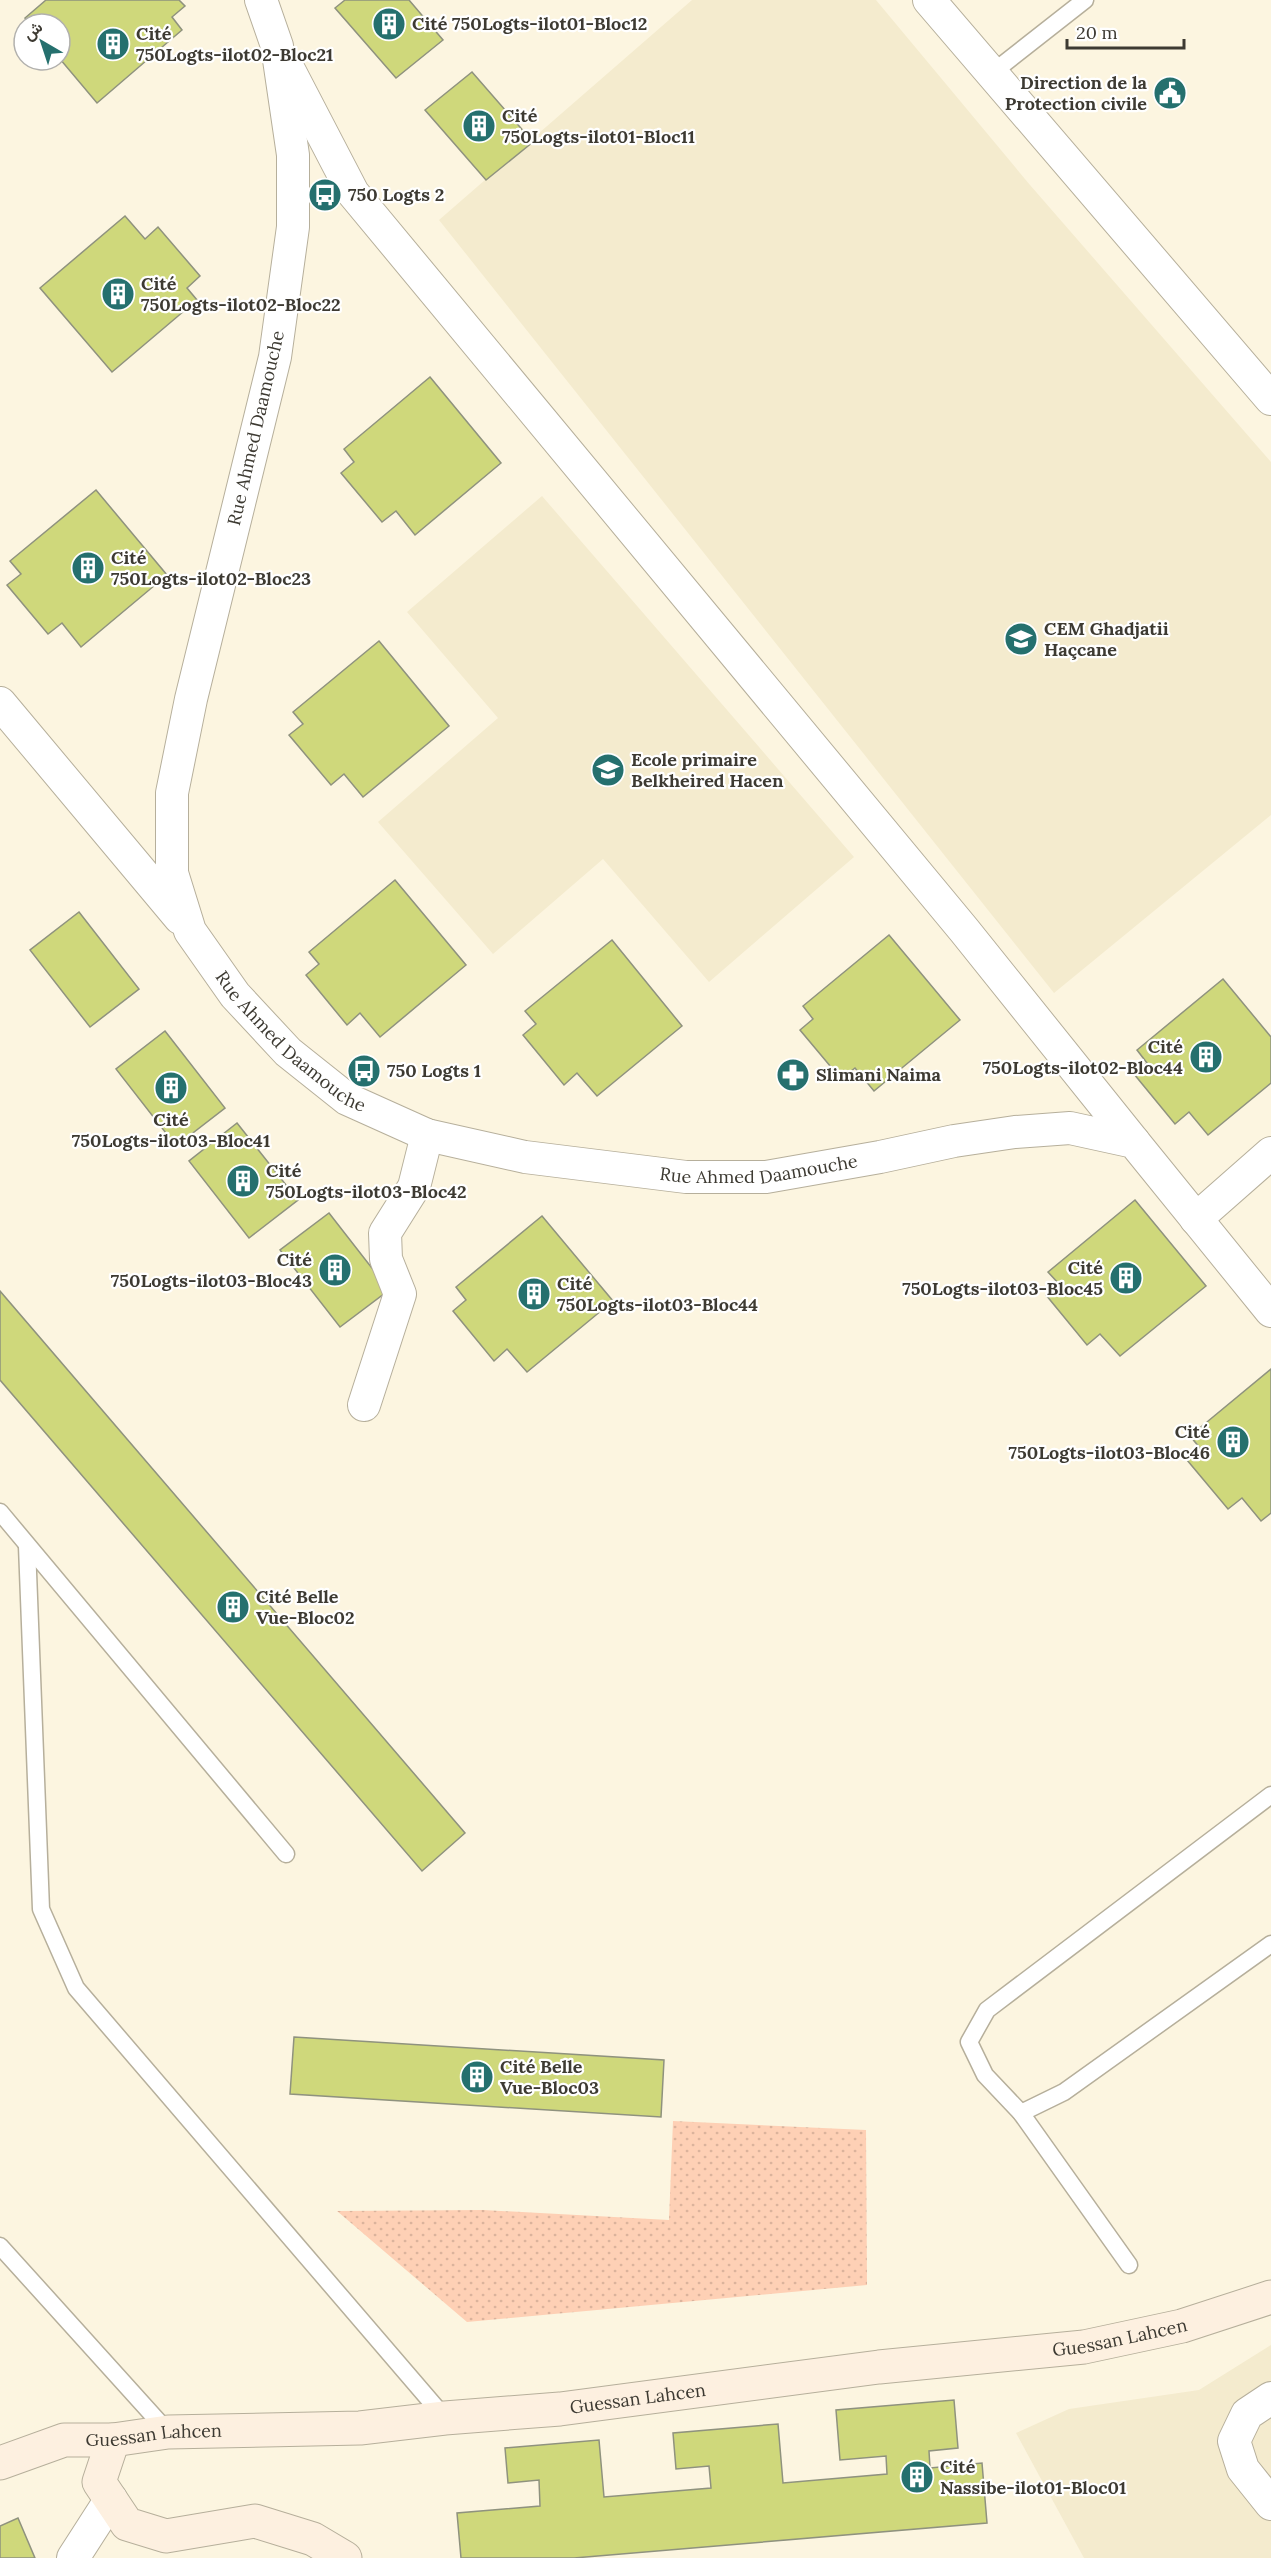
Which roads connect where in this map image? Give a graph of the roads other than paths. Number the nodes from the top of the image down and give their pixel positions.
1 (261, 0) edge
2 (929, 0) edge
3 (1084, 0) edge
4 (277, 46) junction
5 (992, 73) junction
6 (1271, 399) edge
7 (0, 704) edge
8 (190, 931) junction
9 (427, 1135) junction
10 (1134, 1142) junction
11 (1271, 1153) edge
12 (1196, 1219) junction
13 (1271, 1311) edge
14 (364, 1405) dead end
15 (0, 1512) edge
16 (27, 1546) junction
17 (1271, 1795) edge
18 (286, 1854) dead end
19 (1271, 1944) edge
20 (1021, 2113) junction
21 (0, 2246) edge
22 (1129, 2265) dead end
23 (1271, 2297) edge
24 (1271, 2398) edge
25 (446, 2418) junction
26 (168, 2432) junction
27 (113, 2440) junction
28 (39, 2449) junction
29 (0, 2463) edge
30 (0, 2473) edge
31 (111, 2499) junction
32 (1271, 2504) edge
33 (73, 2558) edge
34 (345, 2558) edge

1 - 4 street, Rue Ahmed Daamouche
2 - 5 street
3 - 5 lane
4 - 8 street, Rue Ahmed Daamouche
4 - 10 street
5 - 6 street
7 - 8 street
8 - 9 street, Rue Ahmed Daamouche
9 - 10 street, Rue Ahmed Daamouche
9 - 14 street
10 - 12 street
11 - 12 street
12 - 13 street
15 - 16 lane
16 - 18 lane
16 - 25 lane
17 - 20 lane
19 - 20 lane
20 - 22 lane
21 - 26 lane
23 - 25 main road, Guessan Lahcen
24 - 32 street
25 - 26 main road, Guessan Lahcen
26 - 27 main road, Guessan Lahcen
27 - 28 main road, Guessan Lahcen
27 - 31 main road
28 - 29 main road, Guessan Lahcen
28 - 30 street
31 - 33 street
31 - 34 main road

